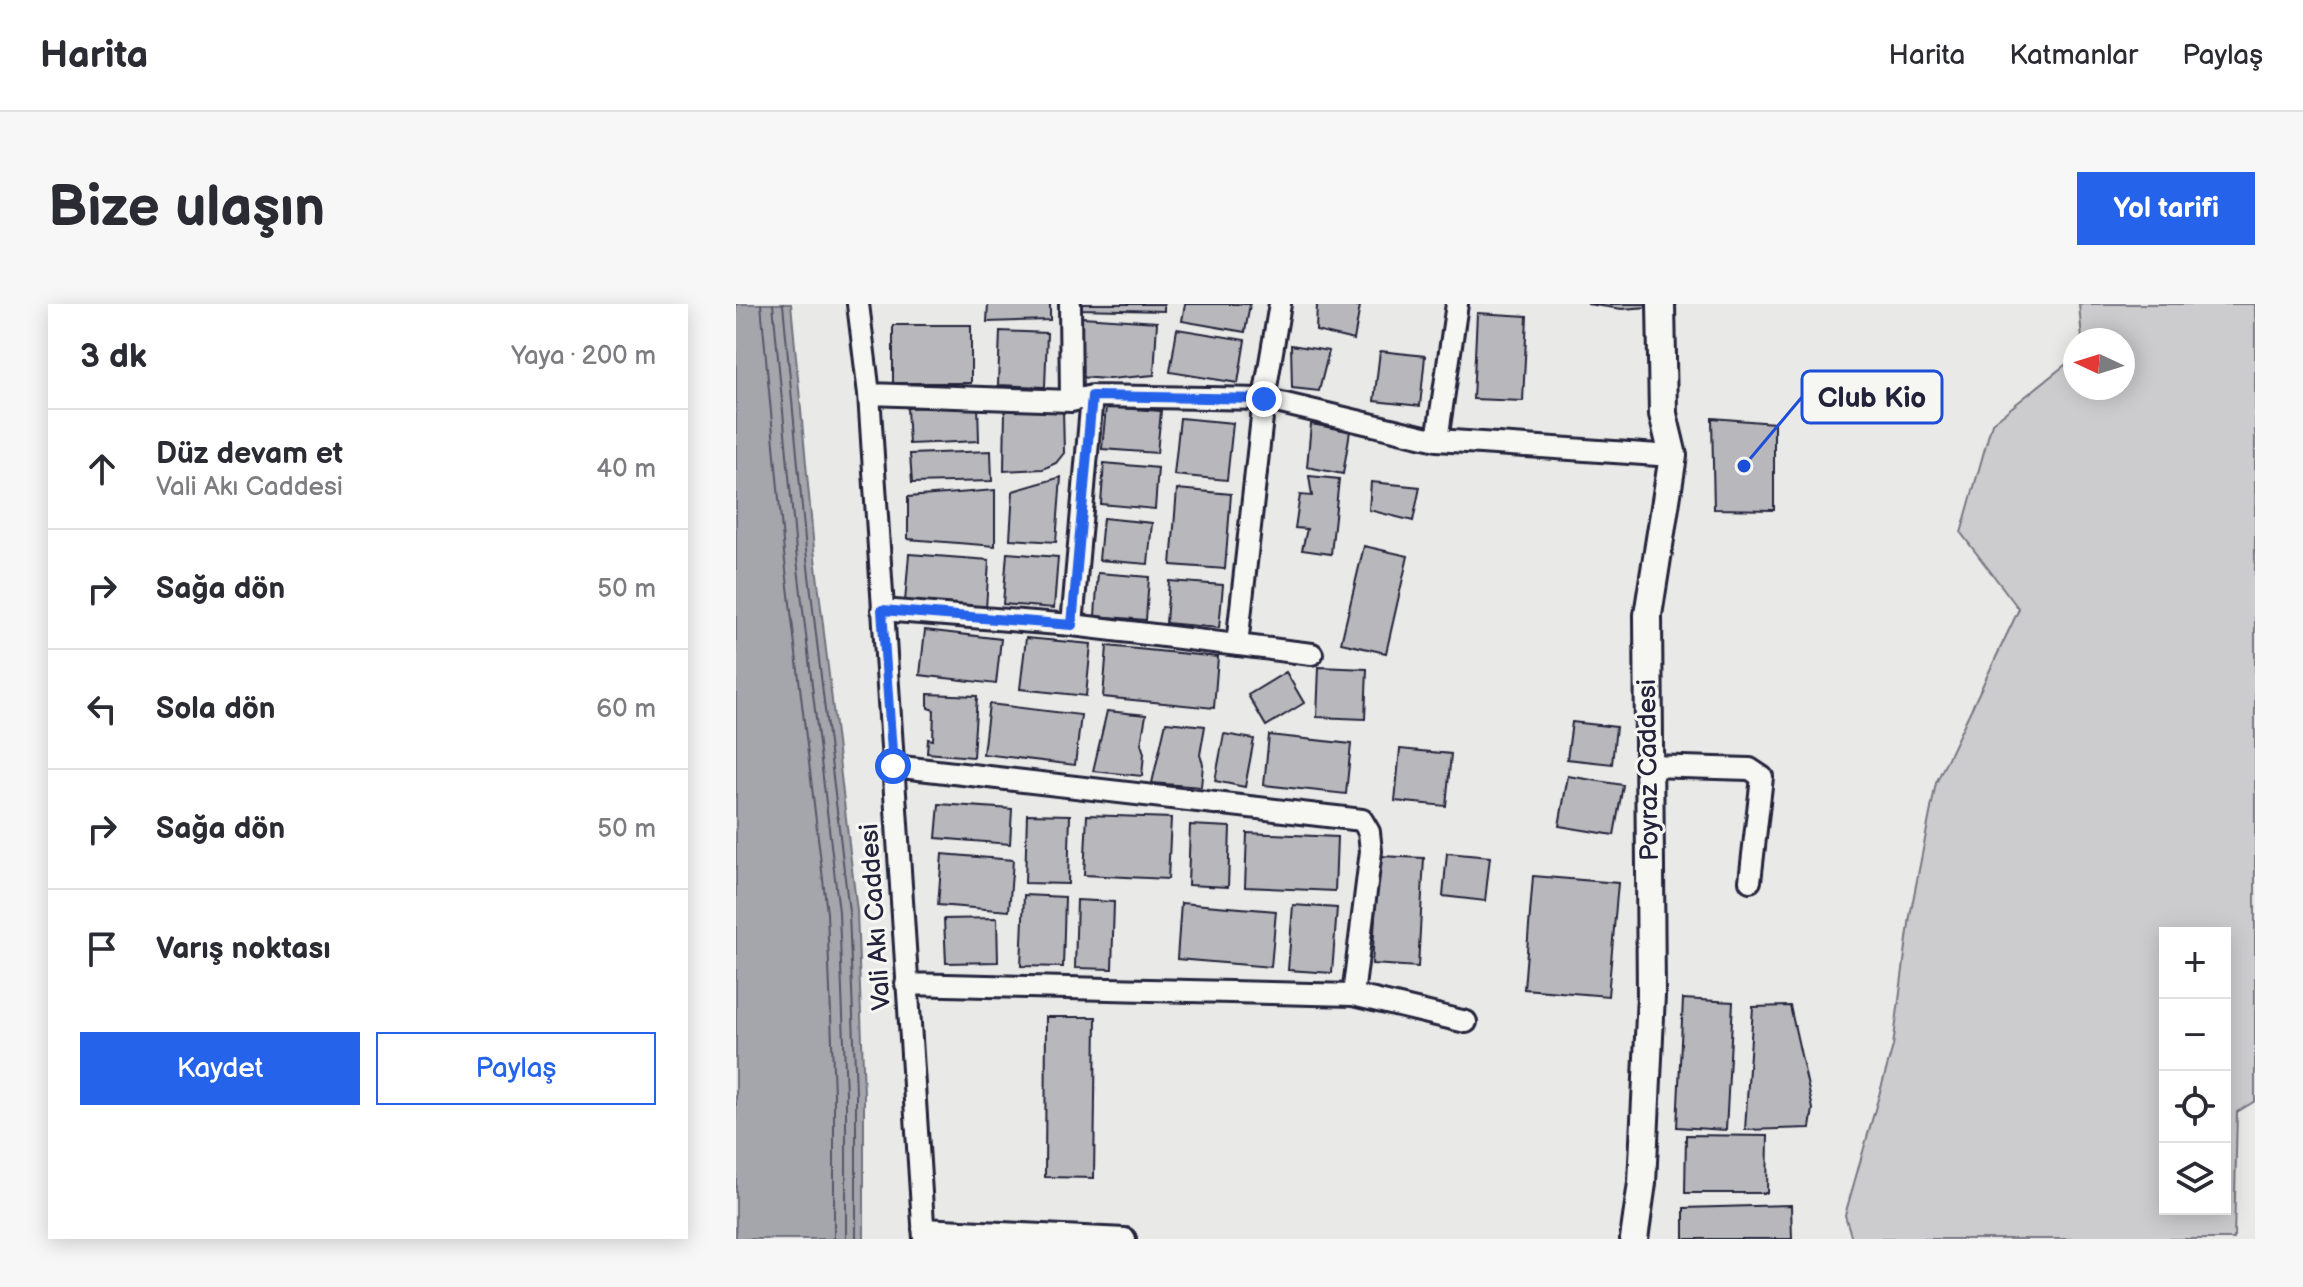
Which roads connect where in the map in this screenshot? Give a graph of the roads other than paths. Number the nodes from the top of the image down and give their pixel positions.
1 (858, 304) edge
2 (1070, 304) edge
3 (1280, 304) edge
4 (1457, 304) edge
5 (1661, 304) edge
6 (869, 394) junction
7 (1092, 396) junction
8 (1264, 399) junction
9 (1071, 401) junction
10 (1437, 440) junction
11 (1673, 456) junction
12 (882, 610) junction
13 (1072, 625) junction
14 (1237, 645) junction
15 (1312, 654) dead end
16 (893, 766) junction
17 (1649, 766) junction
18 (1750, 881) dead end
19 (906, 984) junction
20 (1353, 995) junction
21 (1466, 1022) dead end
22 (924, 1234) edge
23 (1125, 1239) edge
24 (1634, 1239) edge

1 - 6 street, Vali Akı Caddesi
2 - 9 street
3 - 8 street
4 - 10 street
5 - 11 street, Poyraz Caddesi
6 - 9 street
6 - 12 street, Vali Akı Caddesi
7 - 8 street
7 - 9 street
7 - 13 street
8 - 10 street
8 - 14 street
10 - 11 street
11 - 17 street, Poyraz Caddesi
12 - 13 street
12 - 16 street, Vali Akı Caddesi
13 - 14 street
14 - 15 street
16 - 19 street, Vali Akı Caddesi
16 - 20 street
17 - 18 street
17 - 24 street, Poyraz Caddesi
19 - 20 street
19 - 22 street, Vali Akı Caddesi
20 - 21 street
22 - 23 street

